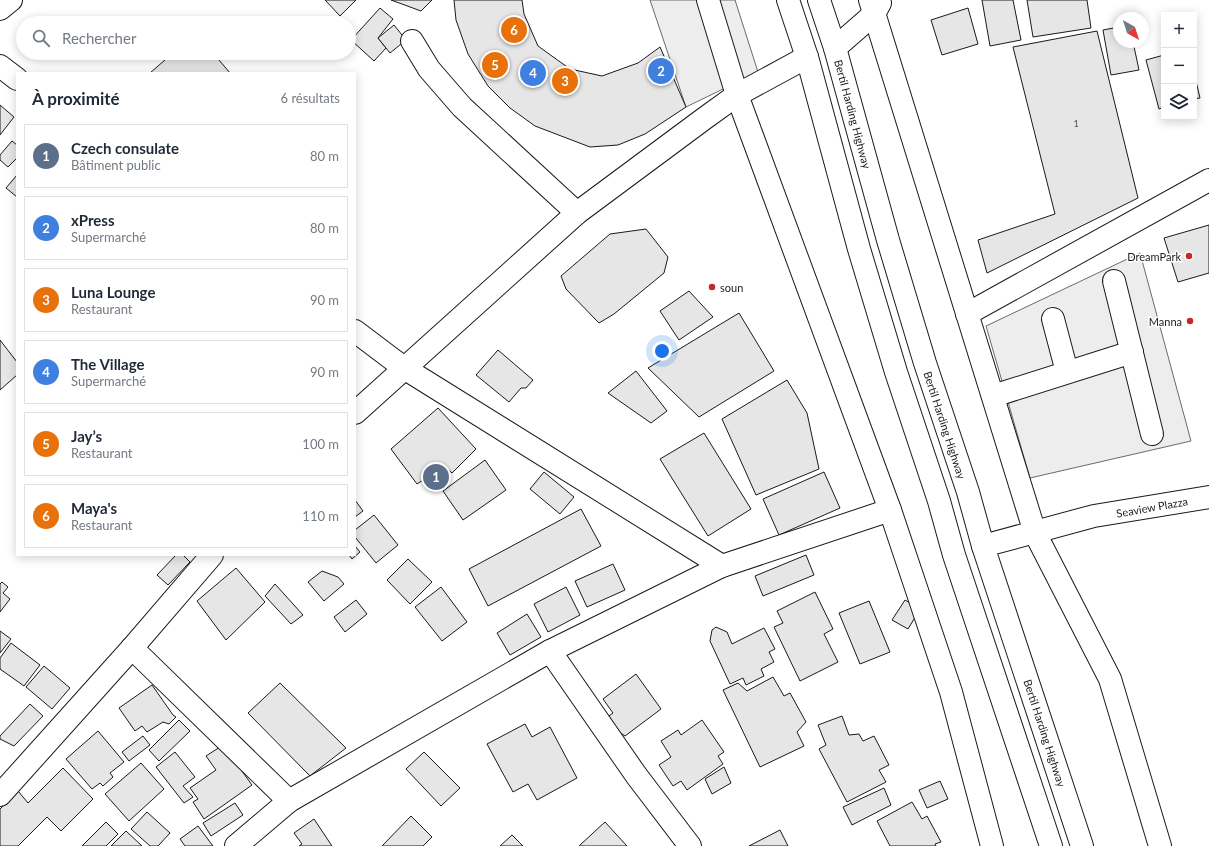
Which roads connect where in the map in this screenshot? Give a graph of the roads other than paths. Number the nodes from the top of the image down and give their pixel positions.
1 (11, 0) edge
2 (708, 0) edge
3 (788, 0) edge
4 (819, 0) edge
5 (875, 5) edge
6 (0, 10) edge
7 (412, 41) dead end
8 (836, 48) junction
9 (807, 57) junction
10 (0, 66) edge
11 (16, 78) edge
12 (738, 95) junction
13 (1209, 180) edge
14 (577, 213) junction
15 (1114, 281) dead end
16 (966, 314) junction
17 (1053, 319) dead end
18 (356, 332) edge
19 (1132, 352) junction
20 (404, 368) junction
21 (1067, 372) junction
22 (993, 396) junction
23 (356, 411) edge
24 (1152, 434) dead end
25 (1209, 497) edge
26 (890, 510) junction
27 (1035, 533) junction
28 (983, 546) junction
29 (211, 556) edge
30 (722, 566) junction
31 (132, 648) junction
32 (550, 651) junction
33 (0, 795) edge
34 (289, 801) junction
35 (236, 846) edge
36 (690, 846) edge
37 (992, 846) edge
38 (1051, 846) edge
39 (1082, 846) edge
40 (1160, 846) edge

1 - 6 street
2 - 12 street
3 - 9 street
4 - 8 street, Bertil Harding Highway
5 - 8 street
5 - 16 street
7 - 14 street
8 - 28 street, Bertil Harding Highway
9 - 12 street
9 - 38 street
10 - 11 street
12 - 14 street
12 - 26 street
13 - 16 street
14 - 20 street
15 - 19 street
16 - 22 street
17 - 21 street
18 - 20 street
19 - 21 street
19 - 24 street
20 - 23 street
20 - 30 street
21 - 22 street
22 - 27 street
25 - 27 street, Seaview Plazza
26 - 30 street
26 - 37 street
27 - 28 street, Seaview Plazza
27 - 40 street
28 - 39 street, Bertil Harding Highway
29 - 31 street
30 - 32 street
31 - 33 street
31 - 34 street
32 - 34 street
32 - 36 street
34 - 35 street

